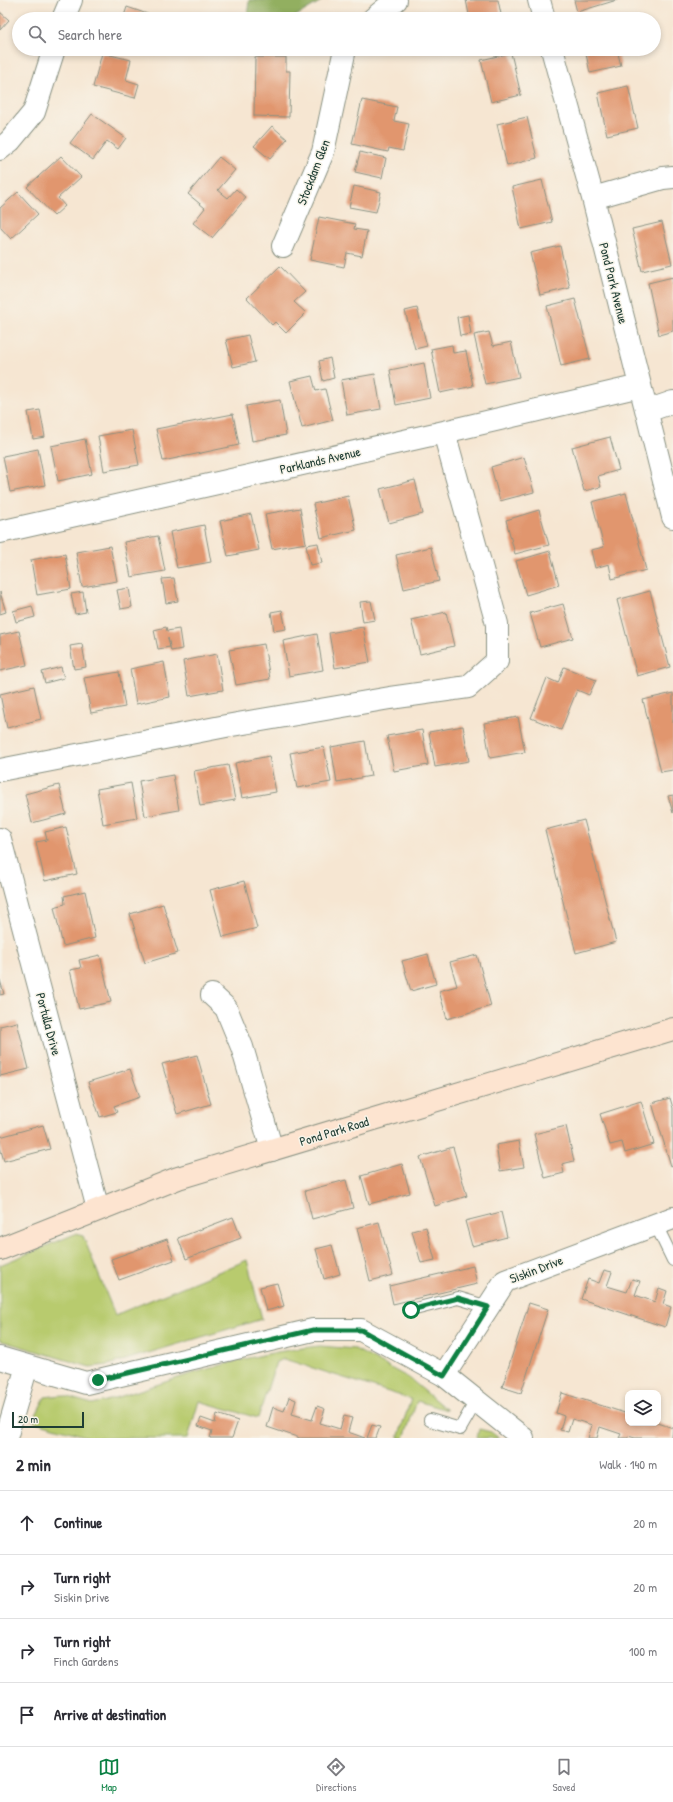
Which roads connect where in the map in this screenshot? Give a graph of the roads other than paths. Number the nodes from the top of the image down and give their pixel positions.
1 (71, 0) edge
2 (396, 0) edge
3 (539, 0) edge
4 (66, 12) edge
5 (381, 12) edge
6 (542, 12) edge
7 (52, 56) edge
8 (344, 56) edge
9 (554, 56) edge
10 (0, 149) edge
11 (673, 177) edge
12 (593, 198) junction
13 (283, 246) dead end
14 (640, 386) junction
15 (673, 402) edge
16 (647, 411) junction
17 (444, 432) junction
18 (673, 517) edge
19 (0, 532) edge
20 (0, 770) edge
21 (0, 839) edge
22 (212, 995) dead end
23 (673, 1029) edge
24 (272, 1150) junction
25 (98, 1209) junction
26 (664, 1221) edge
27 (0, 1249) edge
28 (673, 1260) edge
29 (488, 1307) junction
30 (411, 1310) dead end
31 (0, 1358) edge
32 (27, 1366) junction
33 (444, 1376) junction
34 (476, 1401) junction
35 (430, 1420) dead end
36 (6, 1438) edge
37 (524, 1438) edge

1 - 4 street
2 - 5 street
3 - 6 street
7 - 10 street
8 - 13 street, Stockdam Glen
9 - 12 street, Pond Park Avenue
11 - 12 street
12 - 14 street, Pond Park Avenue
14 - 16 street, Pond Park Avenue
14 - 17 street, Parklands Avenue
15 - 16 street
16 - 18 street, Pond Park Avenue
17 - 19 street, Parklands Avenue
17 - 20 street
21 - 25 street, Portulla Drive
22 - 24 street
23 - 24 main road, Pond Park Road
24 - 25 main road, Pond Park Road
25 - 27 main road, Pond Park Road
26 - 28 lane
26 - 29 street, Siskin Drive
29 - 30 lane
29 - 33 street, Siskin Drive
31 - 32 street
32 - 33 street
32 - 36 street
33 - 34 street
34 - 35 lane
34 - 37 street

